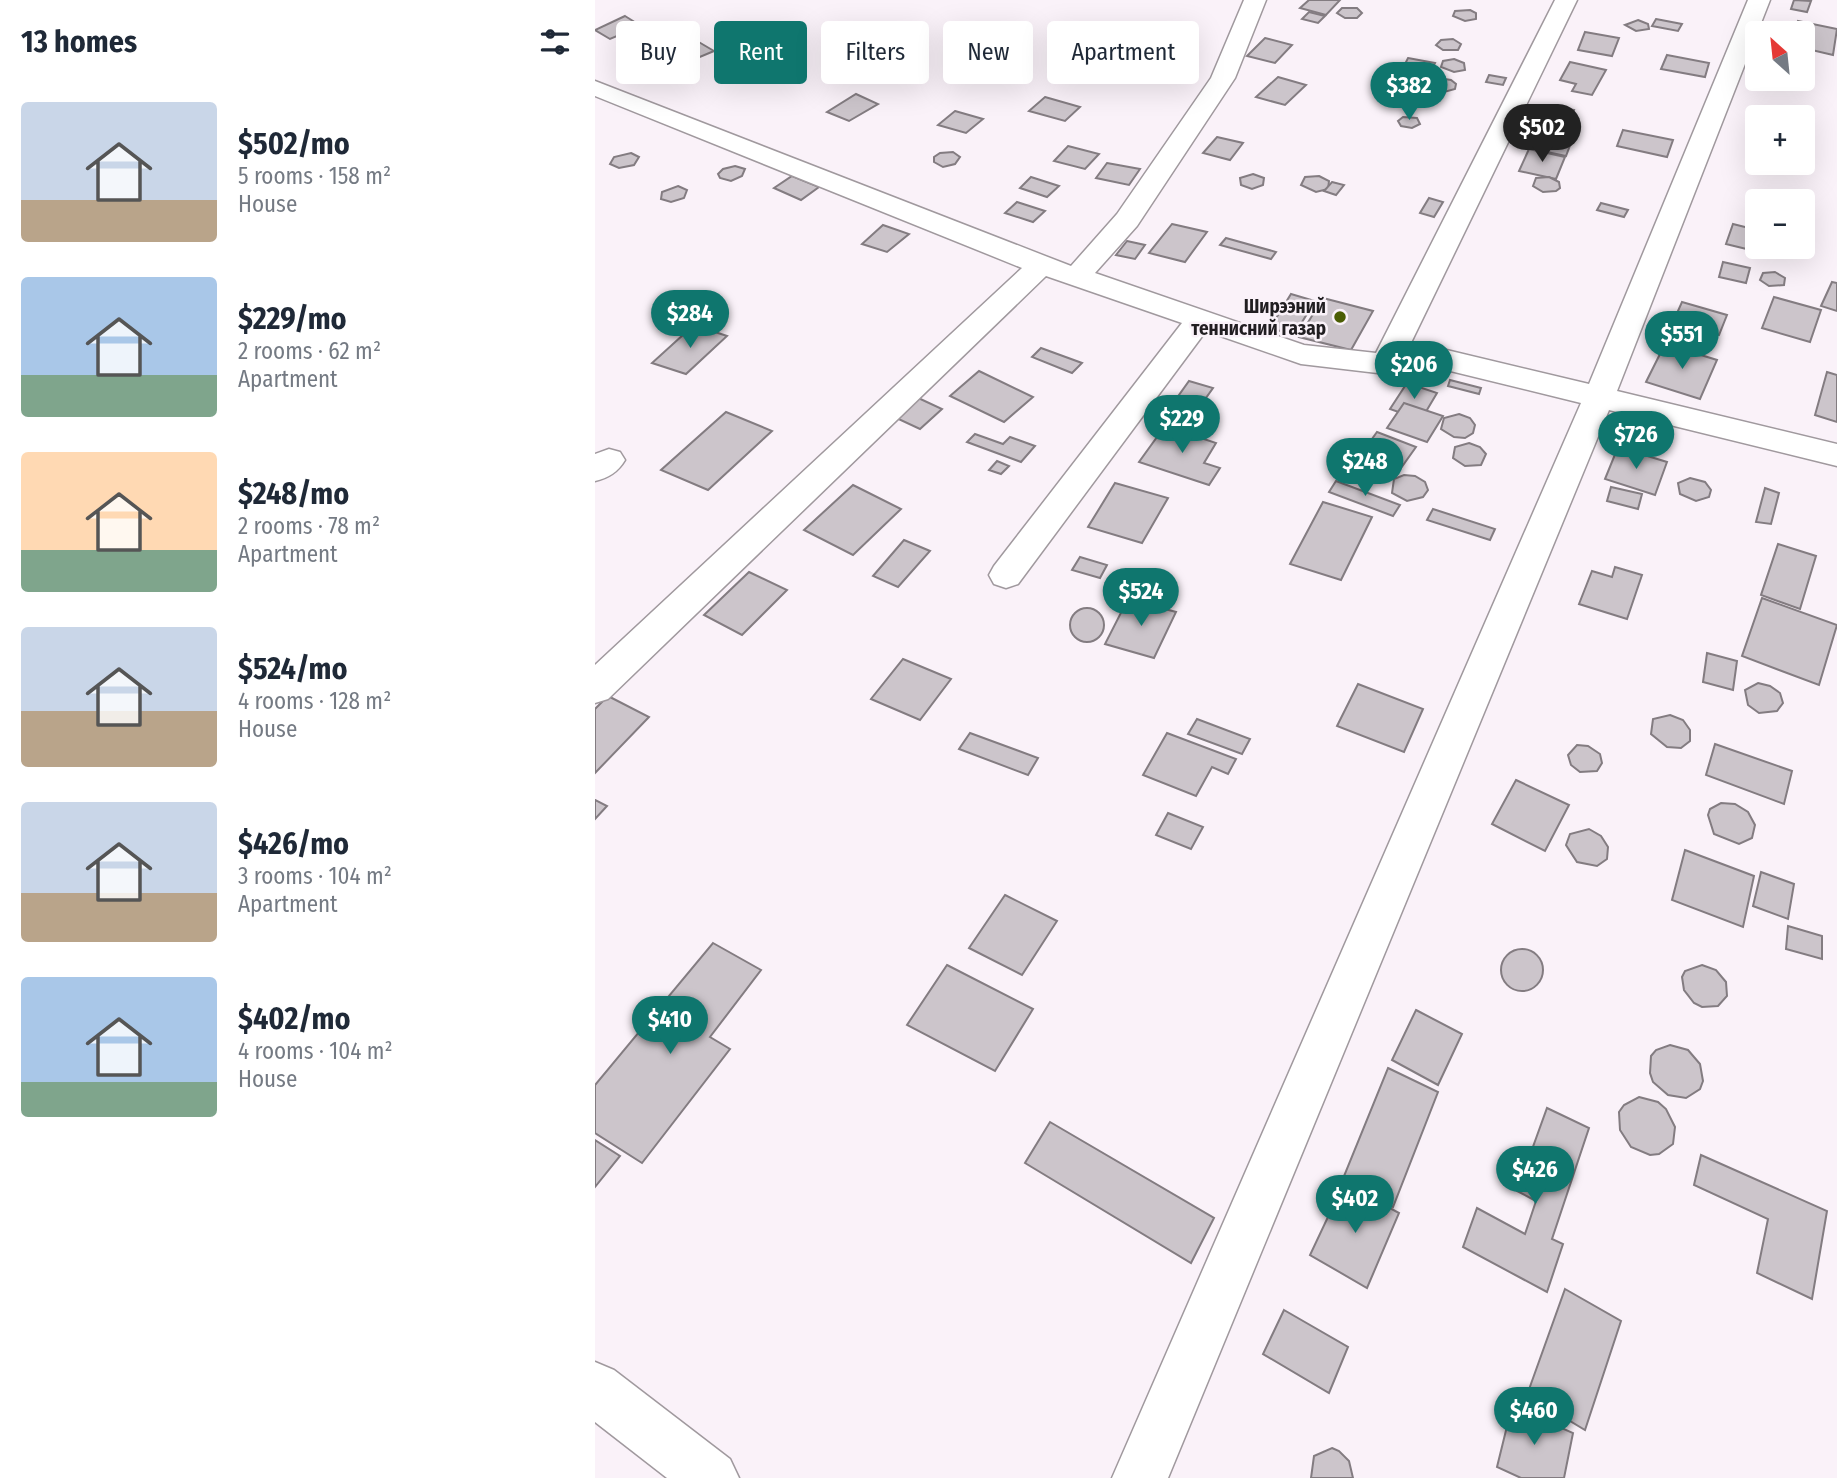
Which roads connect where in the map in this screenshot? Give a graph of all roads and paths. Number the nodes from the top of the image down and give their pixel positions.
1 (1255, 0) edge
2 (1566, 0) edge
3 (1759, 0) edge
4 (595, 88) edge
5 (1041, 266) junction
6 (1077, 276) junction
7 (1201, 318) junction
8 (1386, 364) junction
9 (1599, 397) junction
10 (1837, 455) edge
11 (1006, 575) dead end
12 (595, 688) edge
13 (595, 1389) edge
14 (711, 1478) edge
15 (1140, 1478) edge

1 - 6 street
2 - 8 street
3 - 9 street
4 - 5 street
5 - 6 street
5 - 12 street
6 - 7 street
7 - 8 street
7 - 11 street
8 - 9 street
9 - 10 street
9 - 15 street
13 - 14 street

